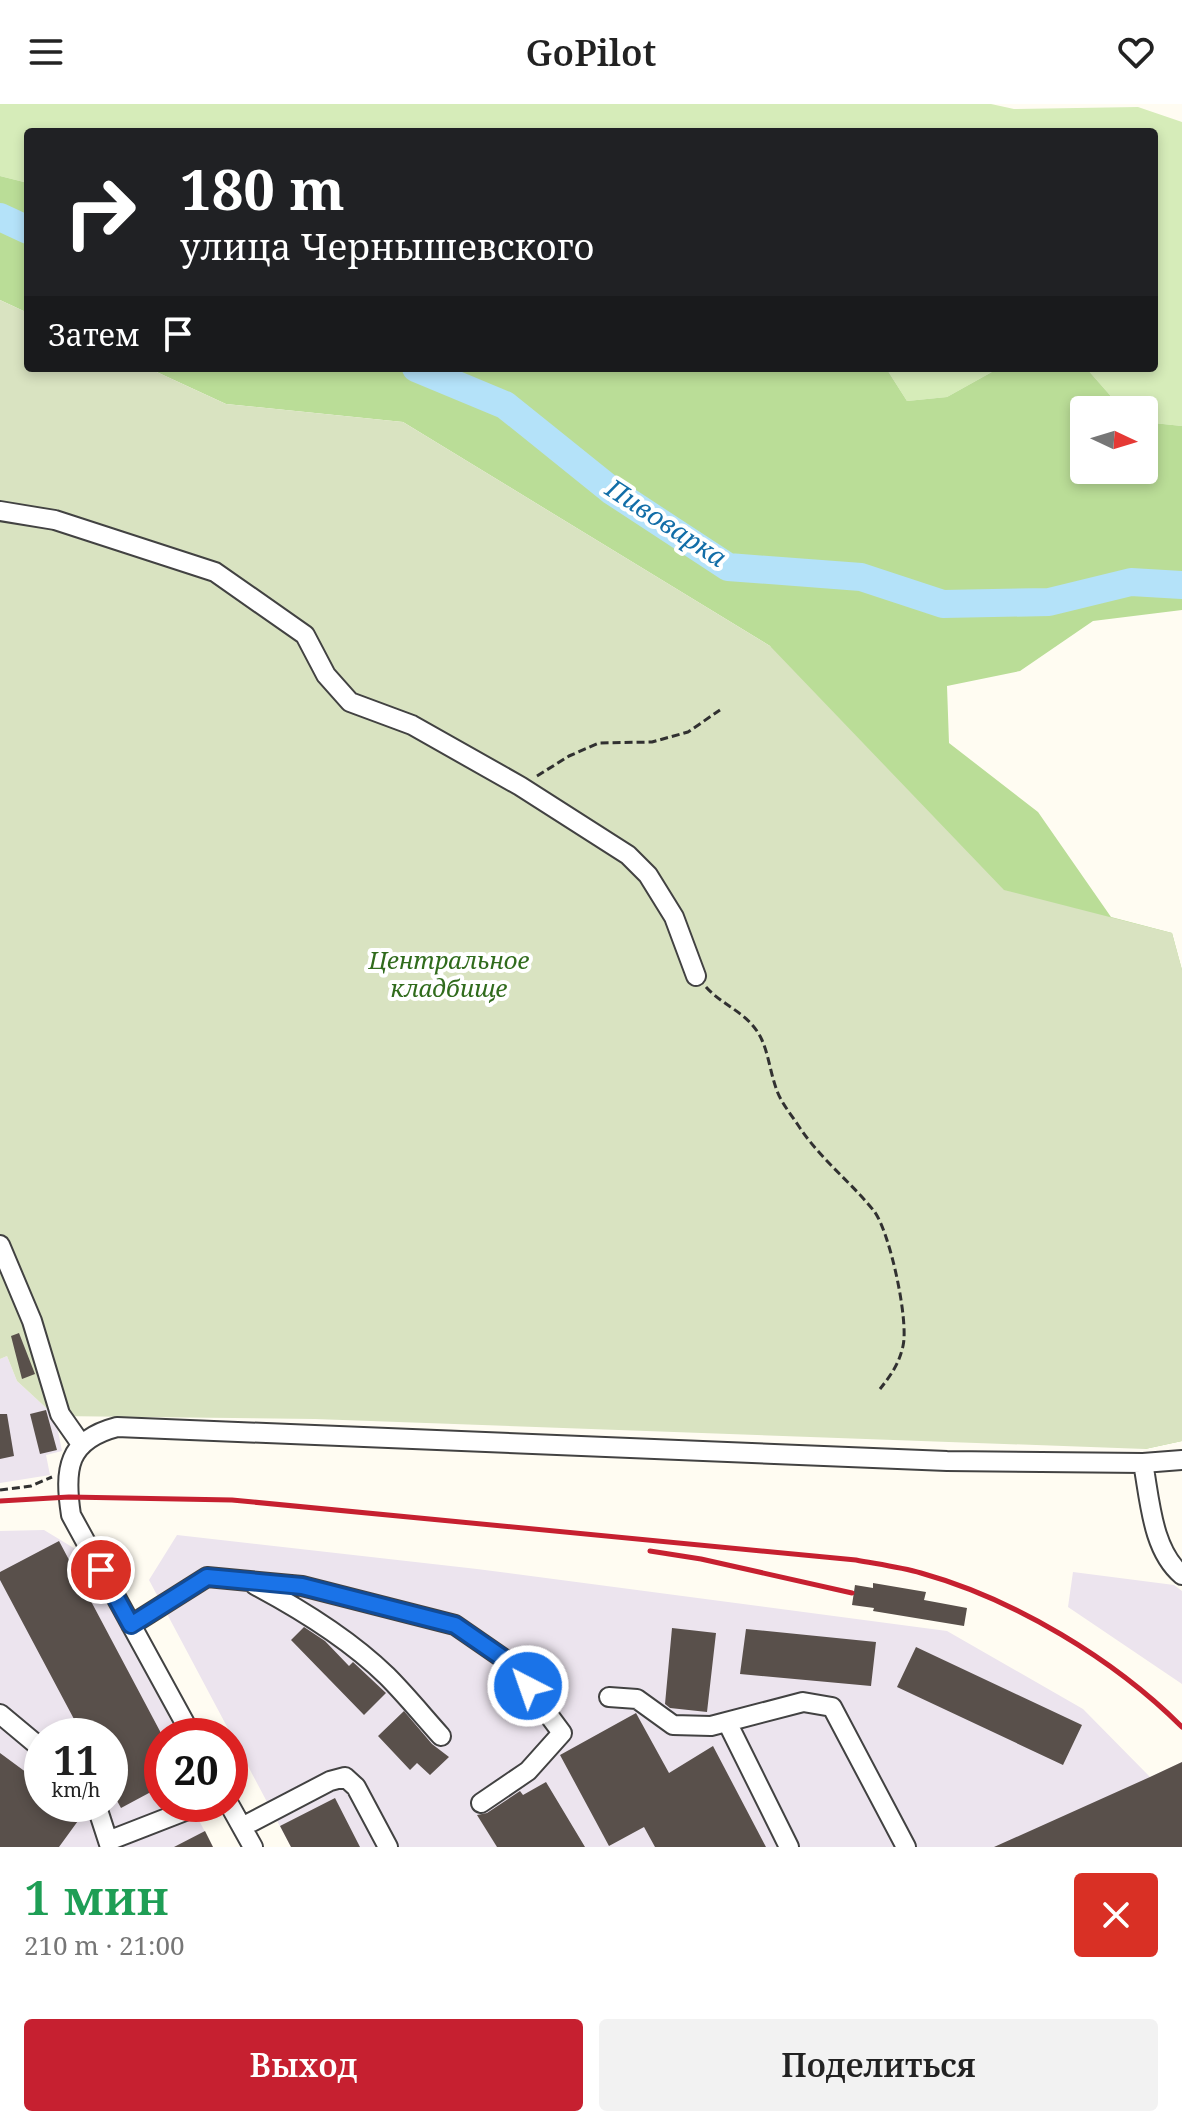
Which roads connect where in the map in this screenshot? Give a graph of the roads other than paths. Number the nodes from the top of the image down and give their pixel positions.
1 (0, 511) edge
2 (696, 976) road end
3 (0, 1245) edge
4 (81, 1444) junction
5 (1182, 1460) edge
6 (1143, 1463) junction
7 (1182, 1575) edge
8 (247, 1580) junction
9 (131, 1625) junction
10 (609, 1697) dead end
11 (0, 1714) edge
12 (182, 1718) edge
13 (727, 1722) junction
14 (24, 1734) edge
15 (441, 1736) dead end
16 (481, 1803) dead end
17 (102, 1822) edge
18 (161, 1822) edge
19 (239, 1822) edge
20 (242, 1827) junction
21 (109, 1844) edge
22 (253, 1847) edge
23 (388, 1847) edge
24 (789, 1847) edge
25 (906, 1847) edge

1 - 2 street
3 - 4 street
4 - 6 street
4 - 9 street
5 - 6 street
6 - 7 street
8 - 9 street
8 - 15 street
8 - 16 street
9 - 12 street
10 - 13 street
11 - 14 street
13 - 24 street
13 - 25 street
17 - 21 street
18 - 21 street
19 - 20 street
20 - 22 street
20 - 23 street

